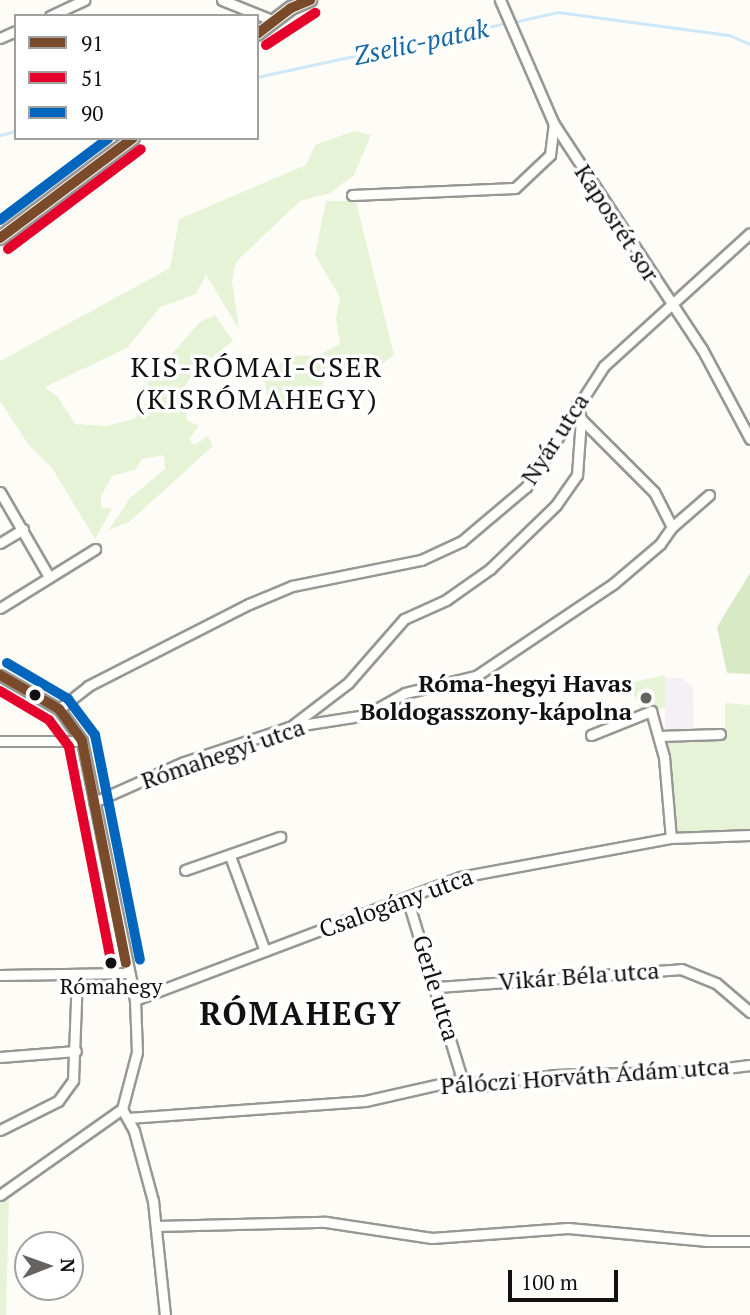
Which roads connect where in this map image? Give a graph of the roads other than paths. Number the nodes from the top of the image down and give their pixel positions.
1 (85, 0) edge
2 (222, 0) edge
3 (310, 0) edge
4 (500, 0) edge
5 (54, 14) edge
6 (257, 14) edge
7 (259, 15) edge
8 (272, 20) junction
9 (259, 32) edge
10 (554, 124) junction
11 (130, 140) edge
12 (352, 195) dead end
13 (750, 233) edge
14 (0, 238) edge
15 (669, 305) junction
16 (577, 405) junction
17 (581, 419) junction
18 (750, 439) edge
19 (0, 492) edge
20 (709, 495) dead end
21 (672, 527) junction
22 (23, 529) junction
23 (0, 543) edge
24 (96, 550) dead end
25 (49, 577) junction
26 (0, 608) edge
27 (0, 675) edge
28 (59, 709) junction
29 (289, 727) junction
30 (720, 734) dead end
31 (591, 735) dead end
32 (659, 736) junction
33 (0, 741) edge
34 (82, 741) junction
35 (94, 802) junction
36 (750, 835) edge
37 (280, 837) dead end
38 (671, 838) junction
39 (230, 856) junction
40 (185, 870) dead end
41 (407, 898) junction
42 (265, 951) junction
43 (128, 973) junction
44 (0, 975) edge
45 (77, 976) junction
46 (438, 987) junction
47 (135, 1000) junction
48 (750, 1012) edge
49 (76, 1051) junction
50 (0, 1057) edge
51 (750, 1065) edge
52 (462, 1079) junction
53 (122, 1109) junction
54 (128, 1118) junction
55 (0, 1130) edge
56 (0, 1195) edge
57 (157, 1226) junction
58 (750, 1241) edge
59 (164, 1314) edge

1 - 5 street
2 - 6 street
3 - 8 street
4 - 10 street, Kaposrét sor
7 - 8 street
8 - 9 street
10 - 12 street
10 - 15 street, Kaposrét sor
11 - 14 street
13 - 15 street, Nyár utca
15 - 16 street, Nyár utca
15 - 18 street, Kaposrét sor
16 - 17 street
16 - 28 street, Nyár utca
17 - 21 street
17 - 29 street
19 - 22 street
20 - 21 street, Rómahegyi utca
21 - 29 street, Rómahegyi utca
22 - 23 street
22 - 25 street
24 - 25 street
25 - 26 street
27 - 28 street
28 - 34 street
29 - 35 street, Rómahegyi utca
30 - 32 street
31 - 32 street
32 - 38 street
33 - 34 street
34 - 35 street
35 - 43 street
36 - 38 street, Csalogány utca
37 - 39 street
38 - 41 street, Csalogány utca
39 - 40 street
39 - 42 street
41 - 42 street, Csalogány utca
41 - 46 street, Gerle utca
42 - 47 street, Csalogány utca
43 - 45 street
43 - 47 street
44 - 45 street
45 - 49 street
46 - 48 street, Vikár Béla utca
46 - 52 street, Gerle utca
47 - 53 street
49 - 50 street
49 - 55 street
51 - 52 street, Pálóczi Horváth Ádám utca
52 - 54 street, Pálóczi Horváth Ádám utca
53 - 54 street
53 - 56 street
54 - 57 street
57 - 58 street
57 - 59 street

